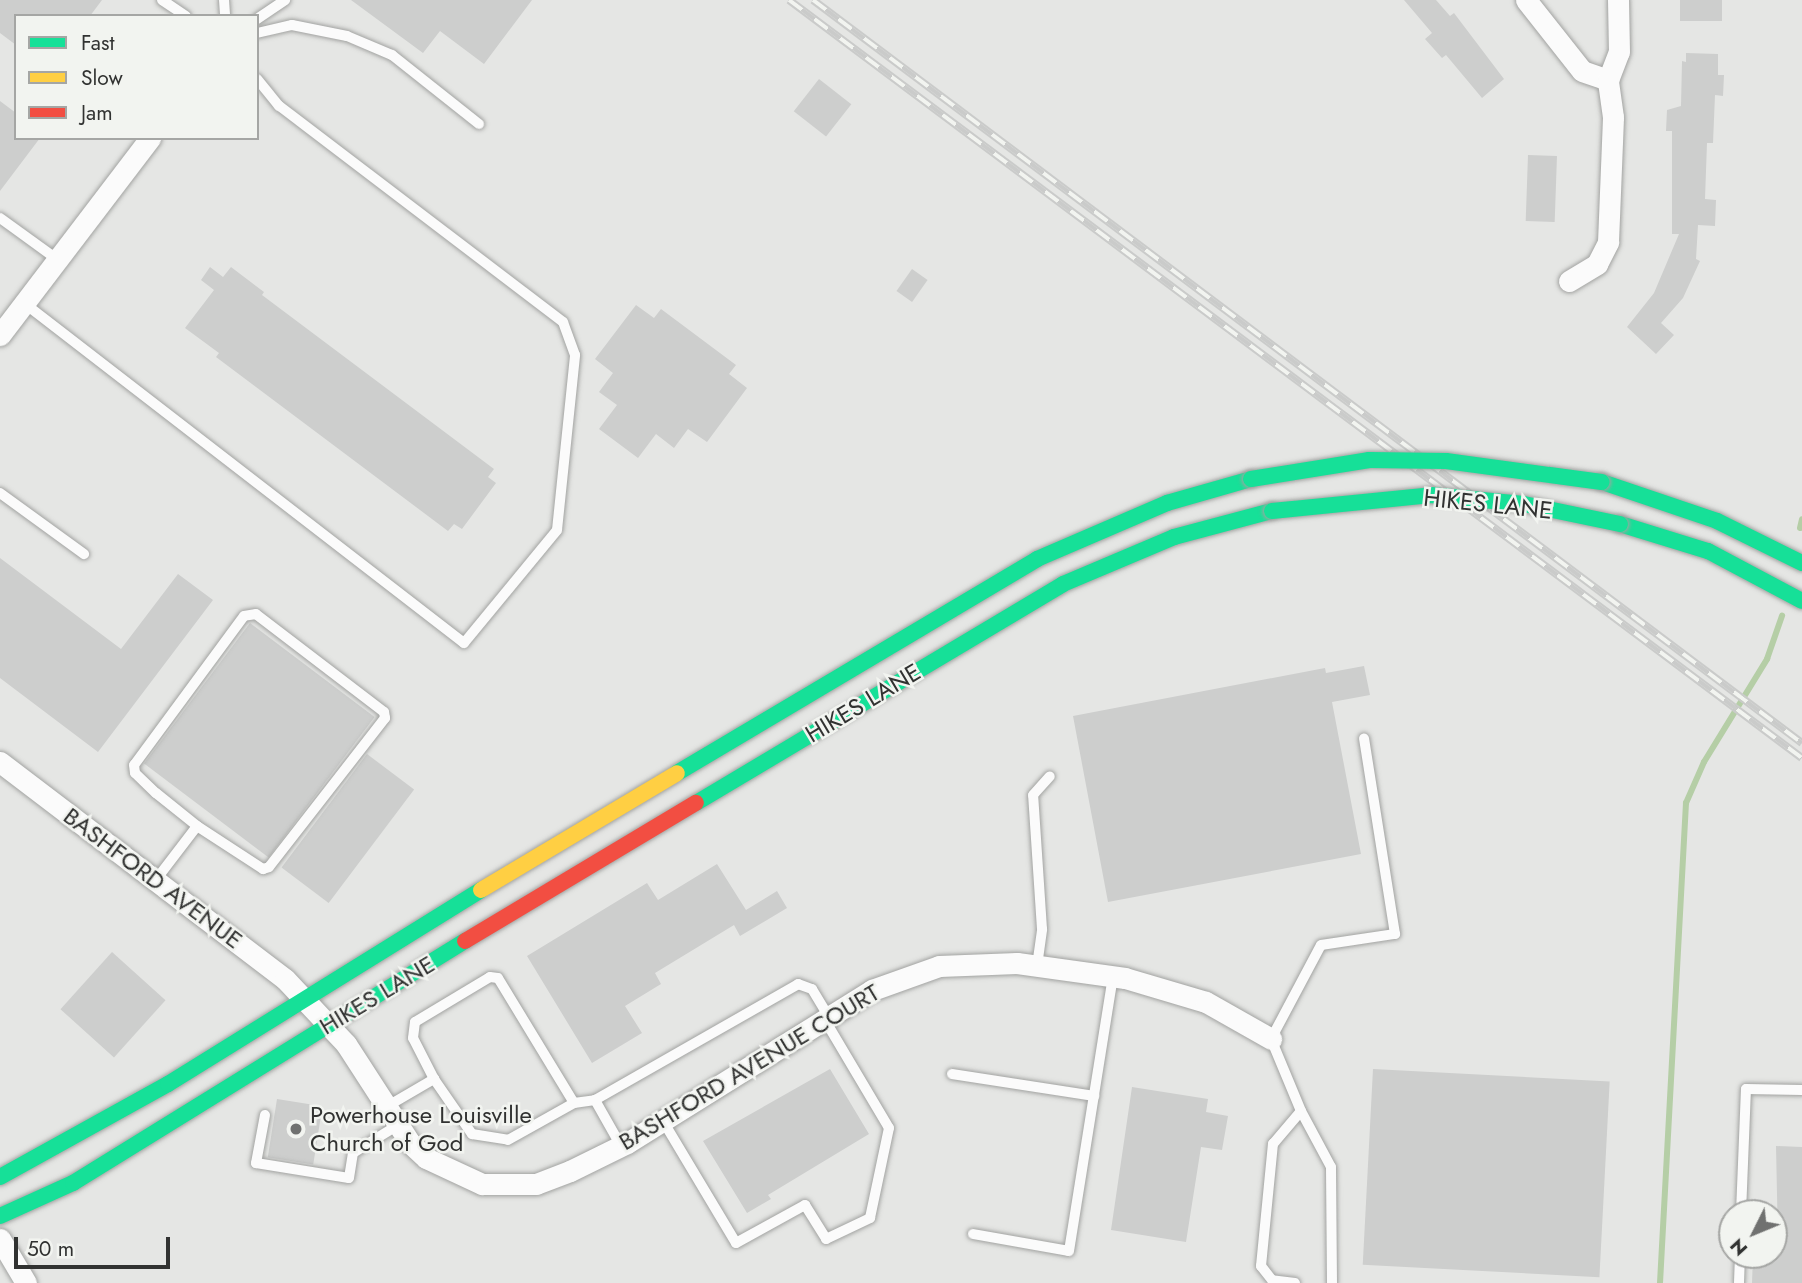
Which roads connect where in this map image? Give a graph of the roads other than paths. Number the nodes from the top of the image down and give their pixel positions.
1 (162, 0) edge
2 (285, 0) edge
3 (1526, 0) edge
4 (1618, 0) edge
5 (183, 14) edge
6 (259, 18) edge
7 (259, 33) edge
8 (1608, 80) junction
9 (259, 81) edge
10 (479, 124) dead end
11 (148, 140) edge
12 (0, 218) edge
13 (58, 260) junction
14 (1569, 281) dead end
15 (24, 303) junction
16 (0, 335) edge
17 (0, 493) edge
18 (84, 554) dead end
19 (1802, 563) edge
20 (1802, 601) edge
21 (1364, 738) dead end
22 (0, 762) edge
23 (1049, 776) dead end
24 (197, 826) junction
25 (155, 881) junction
26 (1037, 966) junction
27 (1113, 976) junction
28 (303, 997) junction
29 (827, 1019) junction
30 (328, 1024) junction
31 (1271, 1039) junction
32 (952, 1074) dead end
33 (434, 1079) junction
34 (1802, 1090) edge
35 (1094, 1096) junction
36 (595, 1100) junction
37 (574, 1103) junction
38 (1301, 1111) junction
39 (265, 1115) dead end
40 (392, 1116) junction
41 (663, 1121) junction
42 (621, 1146) junction
43 (0, 1177) edge
44 (1742, 1199) edge
45 (0, 1216) edge
46 (973, 1234) dead end
47 (0, 1239) edge
48 (26, 1283) edge
49 (1295, 1283) edge
50 (1332, 1283) edge

1 - 5 lane
2 - 6 lane
3 - 8 street
4 - 8 street
7 - 10 lane
8 - 14 street
9 - 15 lane
11 - 13 street
12 - 13 lane
13 - 15 street
15 - 16 street
17 - 18 lane
19 - 28 street, HIKES LANE, bridge
20 - 30 street, HIKES LANE, bridge
21 - 31 lane
22 - 25 street, BASHFORD AVENUE
23 - 26 lane
24 - 24 lane
24 - 25 lane
25 - 28 street, BASHFORD AVENUE
26 - 27 street, BASHFORD AVENUE COURT
26 - 29 street, BASHFORD AVENUE COURT
27 - 31 street, BASHFORD AVENUE COURT
27 - 35 lane
28 - 30 street, BASHFORD AVENUE COURT
28 - 43 street, HIKES LANE
29 - 36 lane
29 - 41 street, BASHFORD AVENUE COURT
29 - 41 lane
30 - 40 street, BASHFORD AVENUE COURT
30 - 45 street, HIKES LANE
31 - 38 lane
32 - 35 lane
33 - 37 lane
33 - 37 lane
33 - 40 lane
34 - 44 lane
35 - 46 lane
36 - 37 lane
36 - 42 lane
38 - 49 lane
38 - 50 lane
39 - 40 lane
40 - 42 street, BASHFORD AVENUE COURT
41 - 42 street, BASHFORD AVENUE COURT
47 - 48 street

